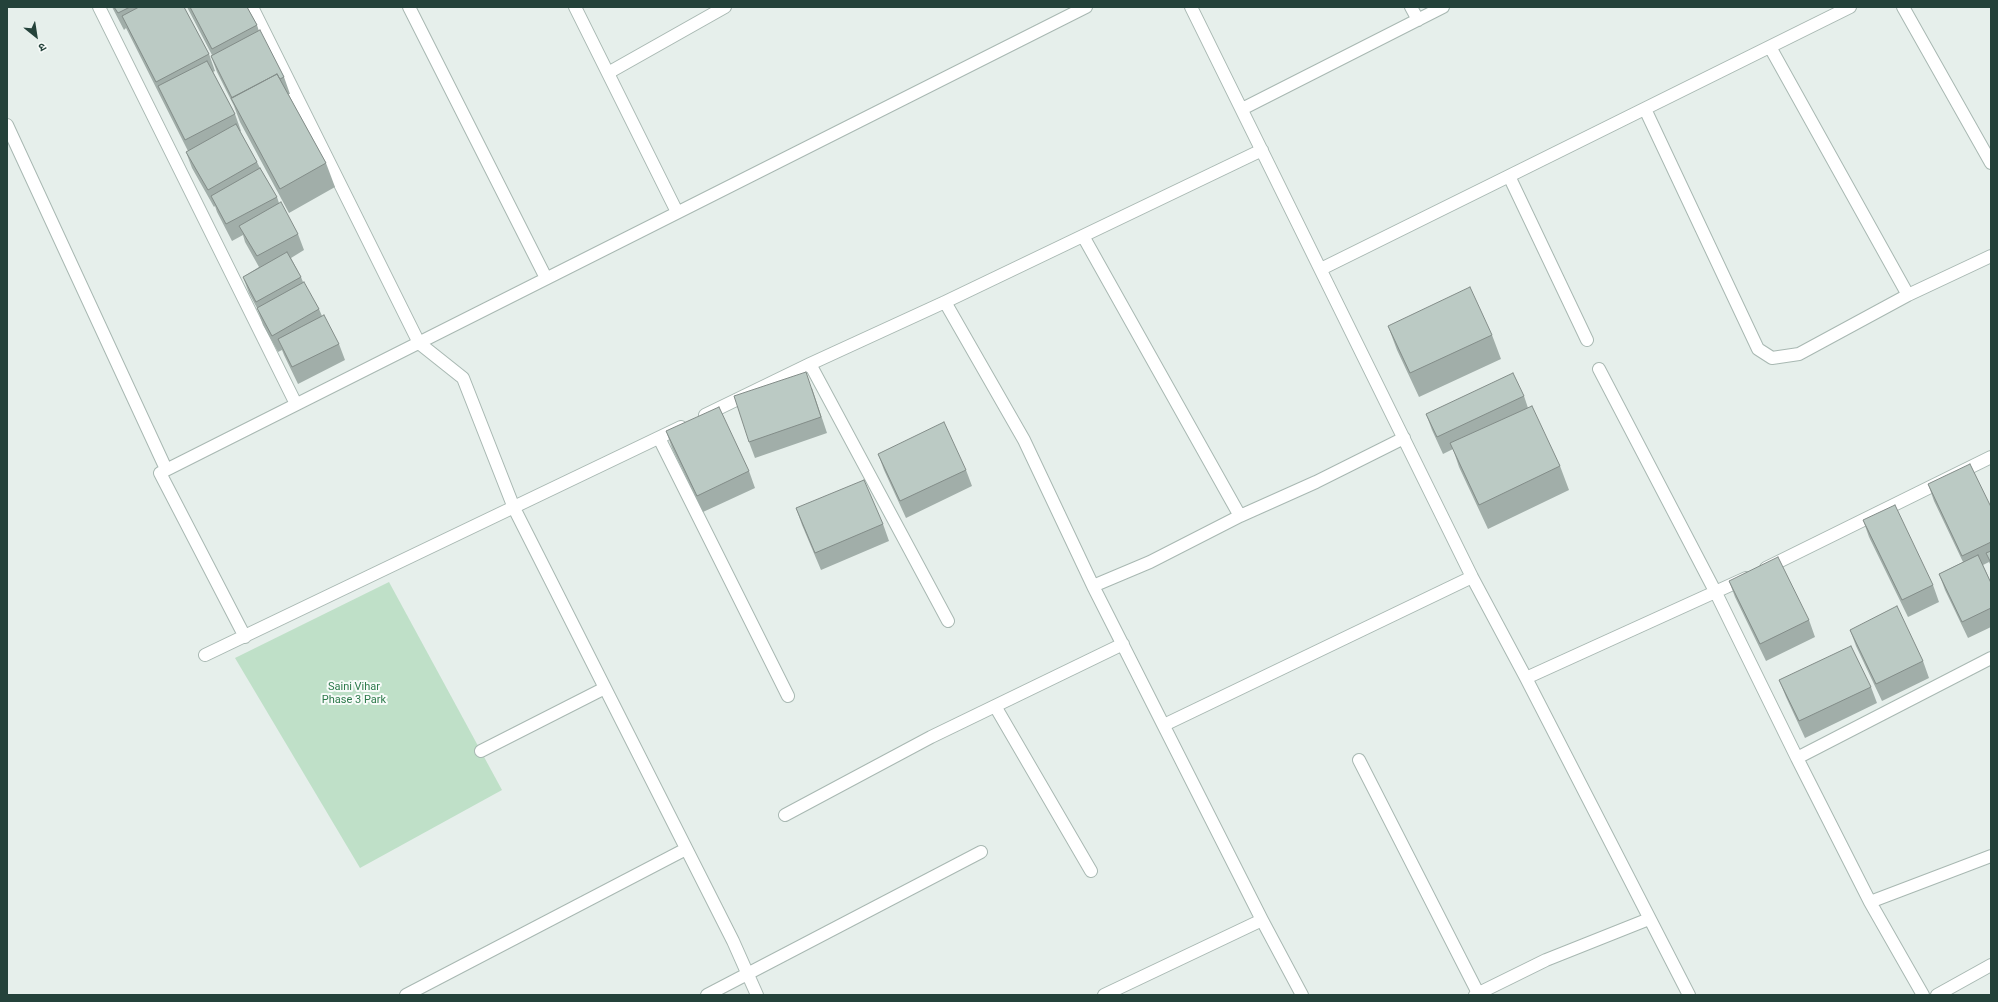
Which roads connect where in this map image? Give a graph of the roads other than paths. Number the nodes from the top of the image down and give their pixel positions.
1 (99, 7) edge
2 (252, 7) edge
3 (409, 7) edge
4 (575, 7) edge
5 (725, 7) edge
6 (1086, 7) edge
7 (1191, 7) edge
8 (1411, 7) edge
9 (1443, 7) edge
10 (1850, 7) edge
11 (1903, 7) edge
12 (1418, 20) junction
13 (1770, 47) junction
14 (608, 73) junction
15 (1242, 109) junction
16 (1645, 109) junction
17 (7, 125) edge
18 (1262, 150) junction
19 (1991, 163) edge
20 (1509, 176) junction
21 (677, 212) junction
22 (1083, 236) junction
23 (1991, 256) edge
24 (1321, 269) junction
25 (546, 278) junction
26 (1908, 295) junction
27 (944, 302) junction
28 (1587, 340) dead end
29 (418, 343) junction
30 (810, 364) junction
31 (1599, 369) dead end
32 (296, 404) junction
33 (659, 438) junction
34 (1404, 438) junction
35 (1991, 457) edge
36 (166, 469) junction
37 (514, 508) junction
38 (1240, 516) junction
39 (1472, 578) junction
40 (1093, 586) junction
41 (1716, 593) junction
42 (948, 621) dead end
43 (245, 636) junction
44 (1123, 644) junction
45 (205, 656) dead end
46 (1991, 658) edge
47 (1526, 678) junction
48 (606, 688) junction
49 (788, 696) dead end
50 (995, 706) junction
51 (1164, 725) junction
52 (481, 751) dead end
53 (1797, 758) junction
54 (1359, 760) dead end
55 (784, 816) dead end
56 (686, 849) junction
57 (981, 852) dead end
58 (1991, 856) edge
59 (1092, 871) dead end
60 (1870, 902) junction
61 (1649, 919) junction
62 (1262, 920) junction
63 (1991, 964) edge
64 (748, 974) junction
65 (1478, 994) edge
66 (406, 995) edge
67 (707, 995) edge
68 (757, 995) edge
69 (1104, 995) edge
70 (1302, 995) edge
71 (1689, 995) edge
72 (1923, 995) edge
73 (1937, 995) edge

1 - 32 street
2 - 29 street
3 - 25 street
4 - 14 street
5 - 14 street
6 - 21 street
7 - 15 street
8 - 12 street
9 - 12 street
10 - 13 street
11 - 19 street
12 - 15 street
13 - 16 street
13 - 26 street
14 - 21 street
15 - 18 street
16 - 20 street
16 - 26 street
17 - 36 street
18 - 22 street
18 - 24 street
20 - 24 street
20 - 28 street
21 - 25 street
22 - 27 street
22 - 38 street
23 - 26 street
24 - 34 street
25 - 29 street
27 - 30 street
27 - 40 street
29 - 32 street
29 - 37 street
30 - 33 street
30 - 42 street
31 - 41 street
32 - 36 street
33 - 37 street
33 - 49 street
34 - 38 street
34 - 39 street
35 - 41 street
36 - 43 street
37 - 43 street
37 - 48 street
38 - 40 street
39 - 47 street
39 - 51 street
40 - 44 street
41 - 47 street
41 - 53 street
43 - 45 street
44 - 50 street
44 - 51 street
46 - 53 street
47 - 61 street
48 - 52 street
48 - 56 street
50 - 55 street
50 - 59 street
51 - 62 street
53 - 60 street
54 - 65 street
56 - 64 street
56 - 66 street
57 - 64 street
58 - 60 street
60 - 72 street
61 - 65 street
61 - 71 street
62 - 69 street
62 - 70 street
63 - 73 street
64 - 67 street
64 - 68 street

